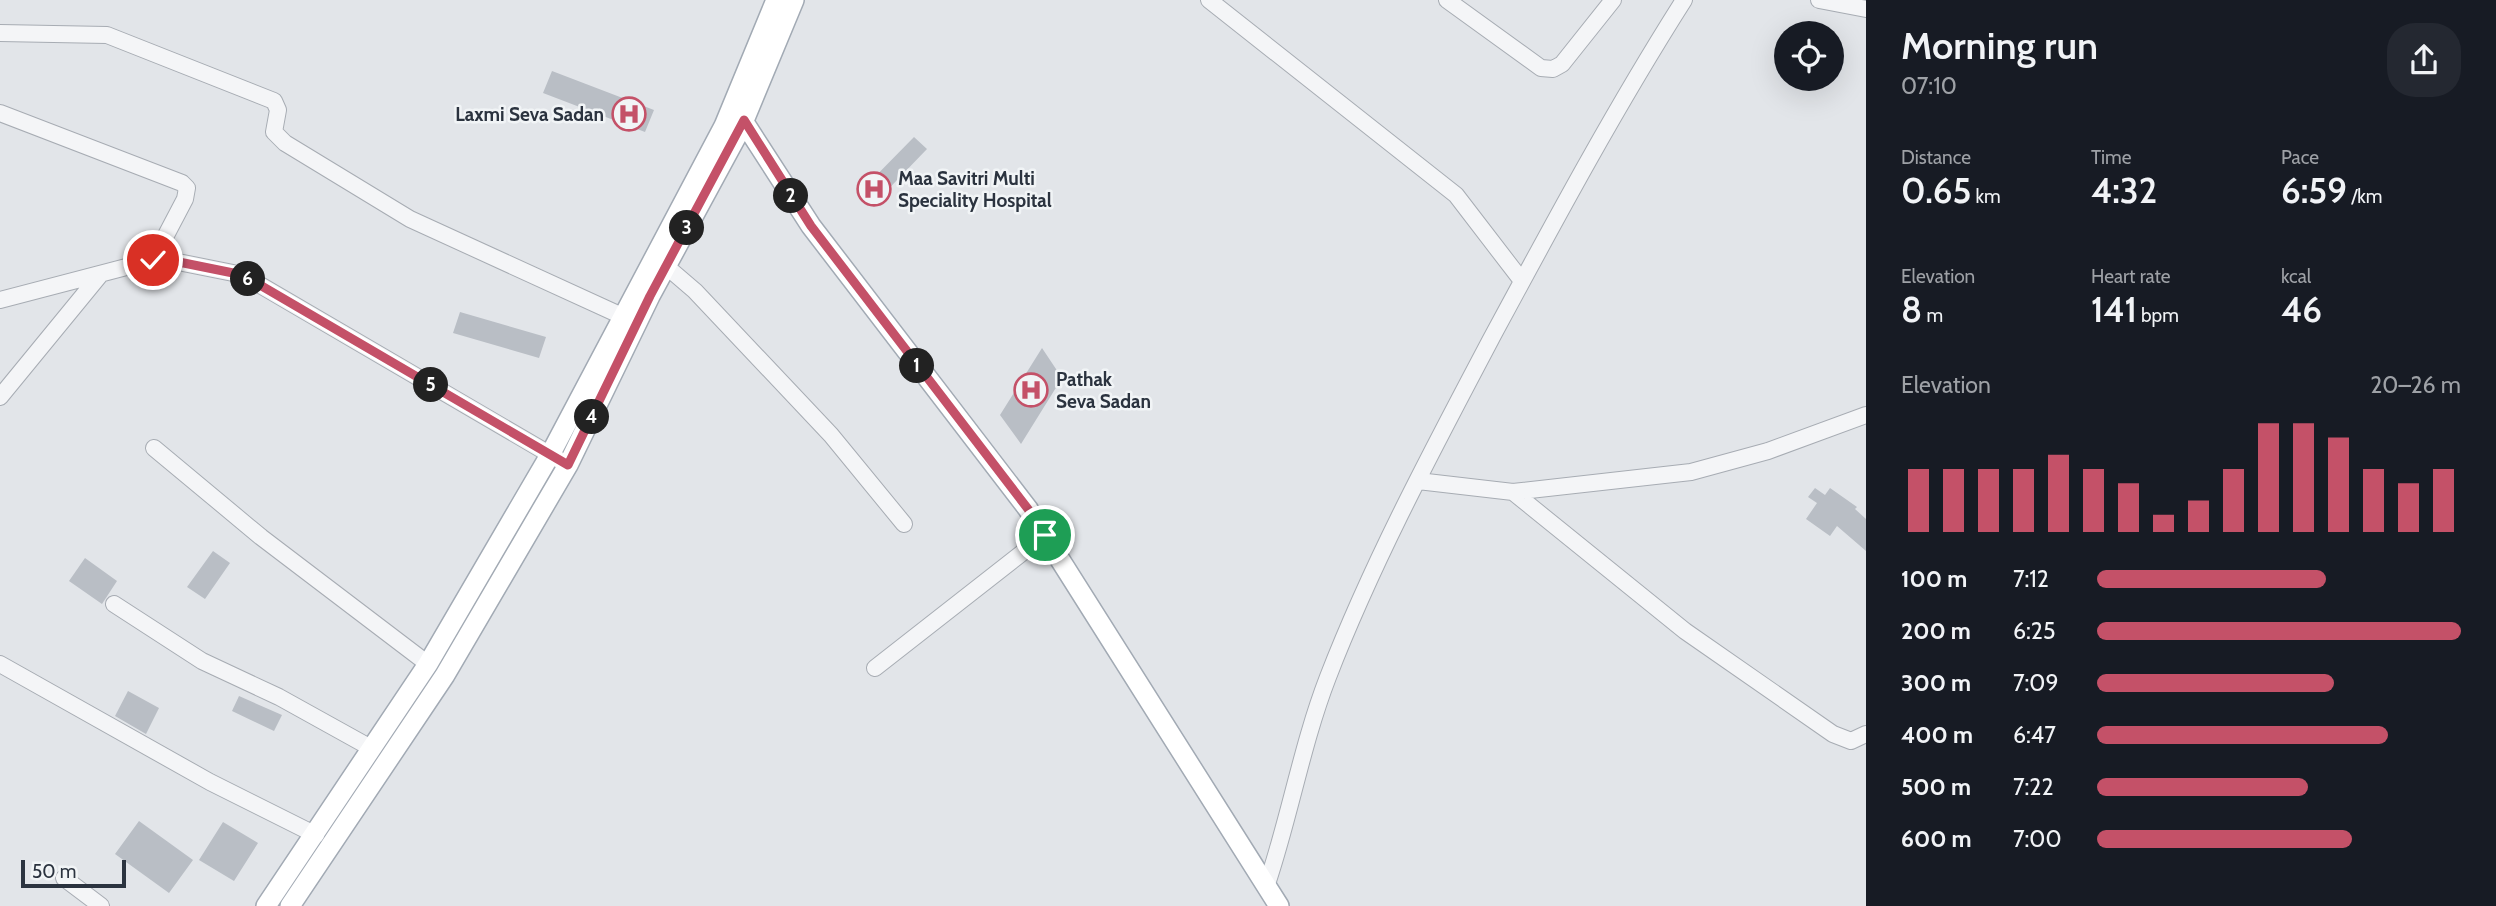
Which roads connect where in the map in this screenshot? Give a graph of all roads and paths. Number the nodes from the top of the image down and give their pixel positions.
1 (776, 0) edge
2 (793, 0) edge
3 (1209, 0) edge
4 (1447, 0) edge
5 (1613, 0) edge
6 (1684, 0) edge
7 (1819, 0) edge
8 (1866, 9) edge
9 (0, 33) edge
10 (0, 113) edge
11 (738, 113) junction
12 (153, 260) junction
13 (667, 267) junction
14 (100, 275) junction
15 (1522, 281) junction
16 (0, 300) edge
17 (622, 316) junction
18 (598, 383) junction
19 (0, 397) edge
20 (1866, 415) edge
21 (154, 448) dead end
22 (559, 460) junction
23 (1418, 481) junction
24 (1513, 492) junction
25 (904, 524) dead end
26 (1045, 535) junction
27 (114, 604) dead end
28 (0, 664) edge
29 (428, 664) junction
30 (875, 668) dead end
31 (1866, 734) edge
32 (371, 748) junction
33 (316, 835) junction
34 (64, 878) dead end
35 (1267, 884) junction
36 (101, 906) edge
37 (266, 906) edge
38 (290, 906) edge
39 (1279, 906) edge

1 - 11 main road
2 - 11 main road
3 - 15 street
4 - 5 street
6 - 15 street
7 - 8 street
9 - 17 street
10 - 12 street
11 - 13 main road
11 - 17 main road
11 - 26 main road
12 - 14 street
12 - 22 street
13 - 18 main road
13 - 25 street
14 - 16 street
14 - 19 street
15 - 23 street
17 - 18 main road
18 - 22 main road
18 - 22 main road
20 - 24 street
21 - 29 street
22 - 29 main road
22 - 38 main road
23 - 24 street
23 - 35 street
24 - 31 street
26 - 30 street
26 - 35 main road
27 - 32 street
28 - 33 street
29 - 32 main road
32 - 33 main road
33 - 37 main road
34 - 36 street
35 - 39 main road

